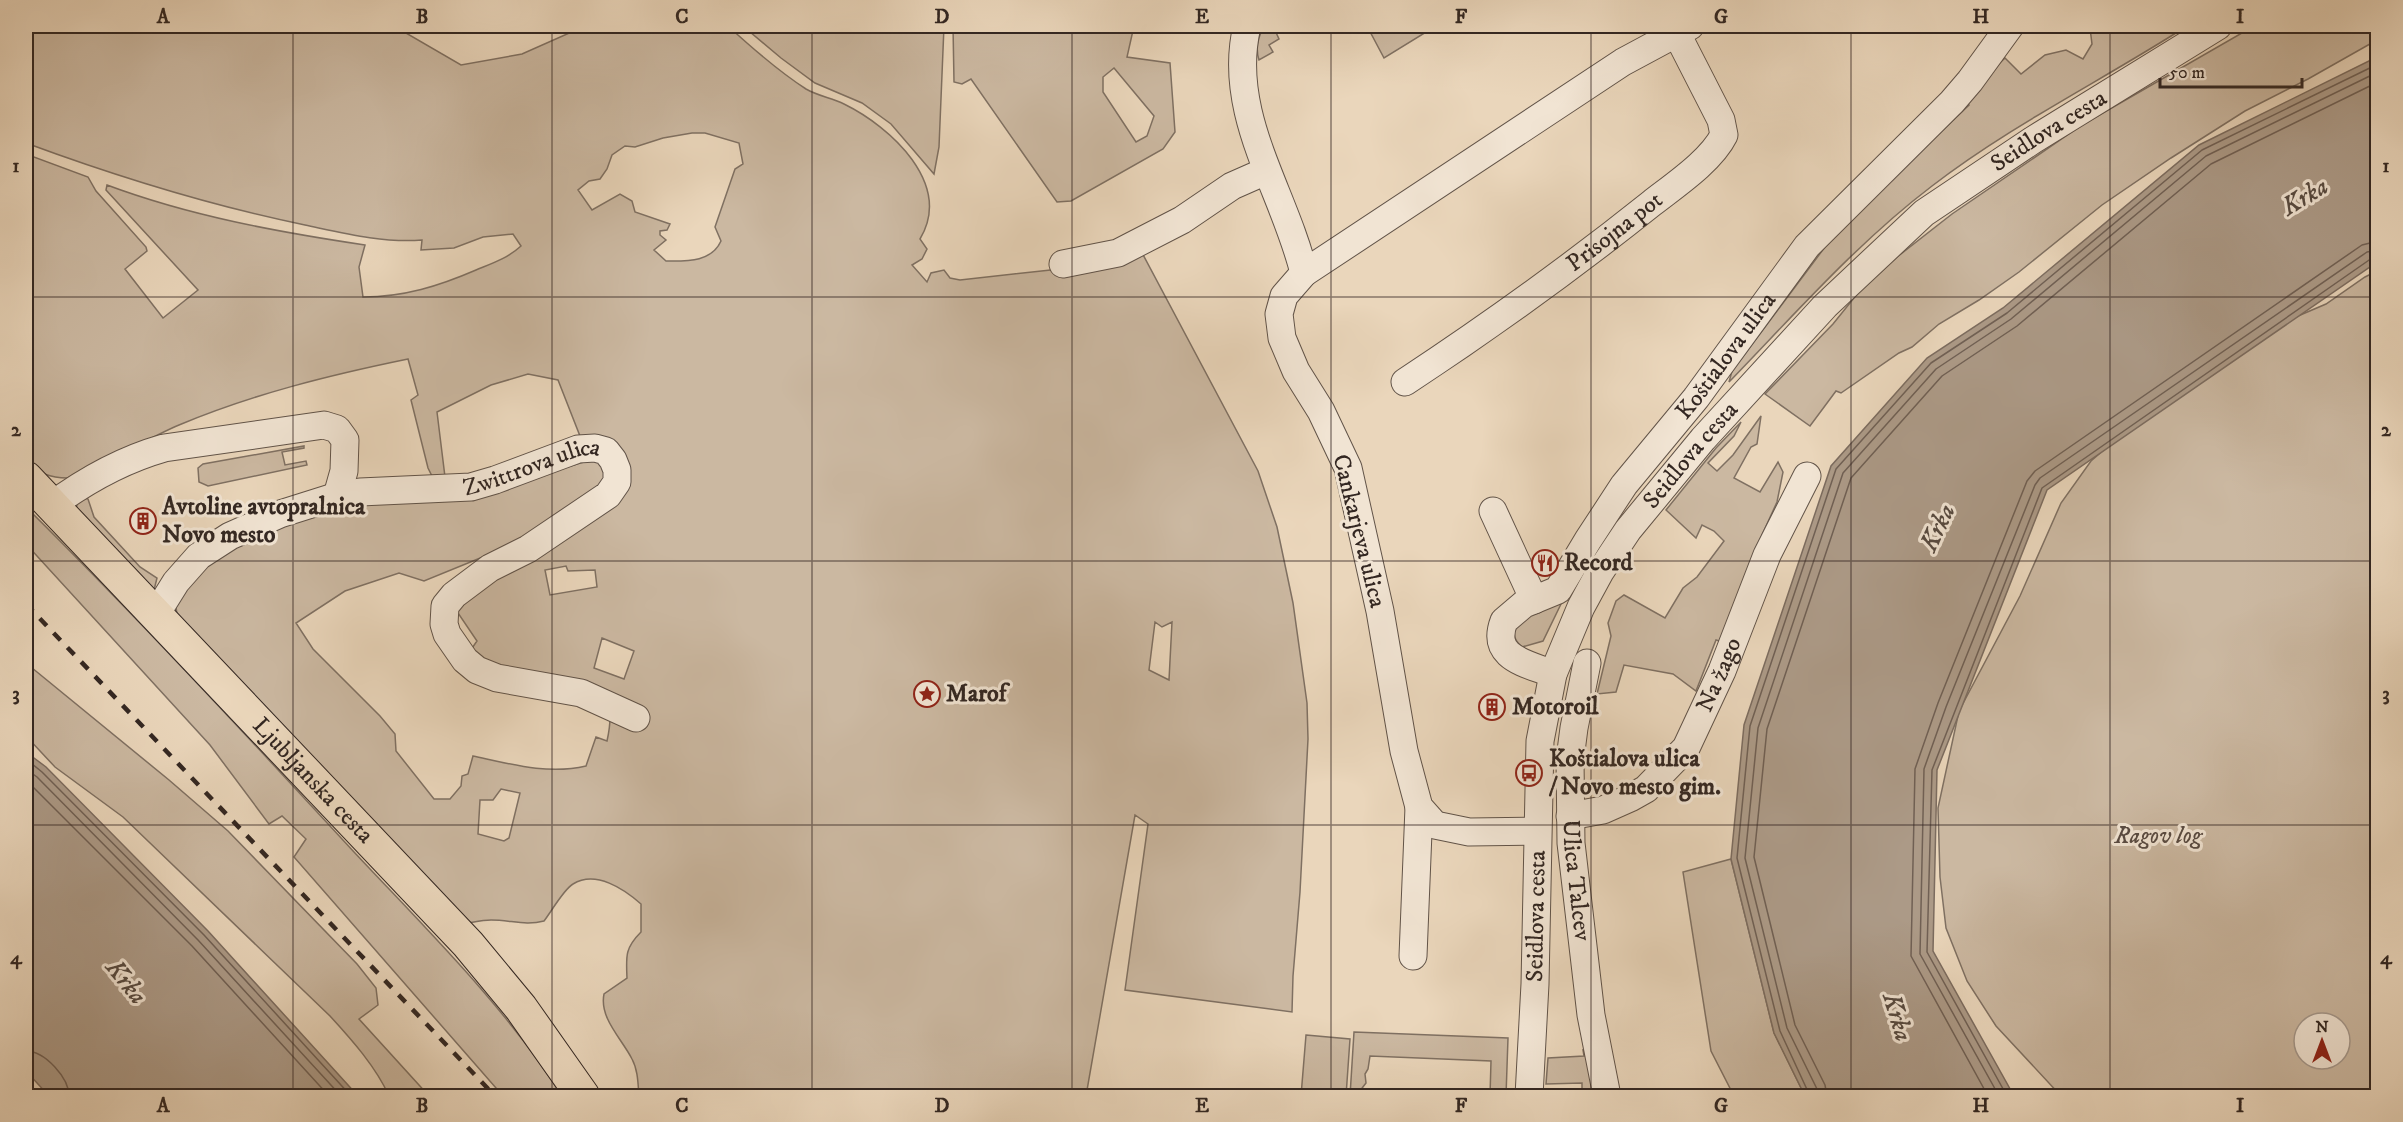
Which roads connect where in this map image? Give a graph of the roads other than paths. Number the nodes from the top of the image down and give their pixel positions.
1 (1247, 26) edge
2 (2010, 26) edge
3 (2217, 26) edge
4 (1684, 30) edge
5 (1266, 171) junction
6 (1063, 264) dead end
7 (1304, 273) junction
8 (1405, 382) dead end
9 (1807, 476) dead end
10 (26, 478) edge
11 (337, 496) junction
12 (51, 506) junction
13 (1493, 511) dead end
14 (1534, 600) junction
15 (158, 616) junction
16 (1587, 663) dead end
17 (1553, 674) junction
18 (636, 718) dead end
19 (1419, 807) junction
20 (1570, 816) junction
21 (1538, 831) junction
22 (1413, 956) dead end
23 (584, 1096) edge
24 (1529, 1096) edge
25 (1607, 1096) edge

1 - 5 street
2 - 14 street, Koštialova ulica
3 - 17 street, Seidlova cesta
4 - 7 street, Cankarjeva ulica
4 - 8 street, Prisojna pot
5 - 6 street
5 - 7 street
7 - 19 street, Cankarjeva ulica
9 - 20 street, Na žago
10 - 12 main road, Ljubljanska cesta
11 - 12 street
11 - 15 street, Zwittrova ulica
11 - 18 street, Zwittrova ulica
12 - 15 main road, Ljubljanska cesta
13 - 14 street
14 - 17 street, Koštialova ulica
15 - 23 main road, Ljubljanska cesta
16 - 20 street, Ulica Talcev
17 - 21 street, Seidlova cesta
19 - 21 street
19 - 22 street, Cankarjeva ulica
20 - 25 street, Ulica Talcev
21 - 24 street, Seidlova cesta

